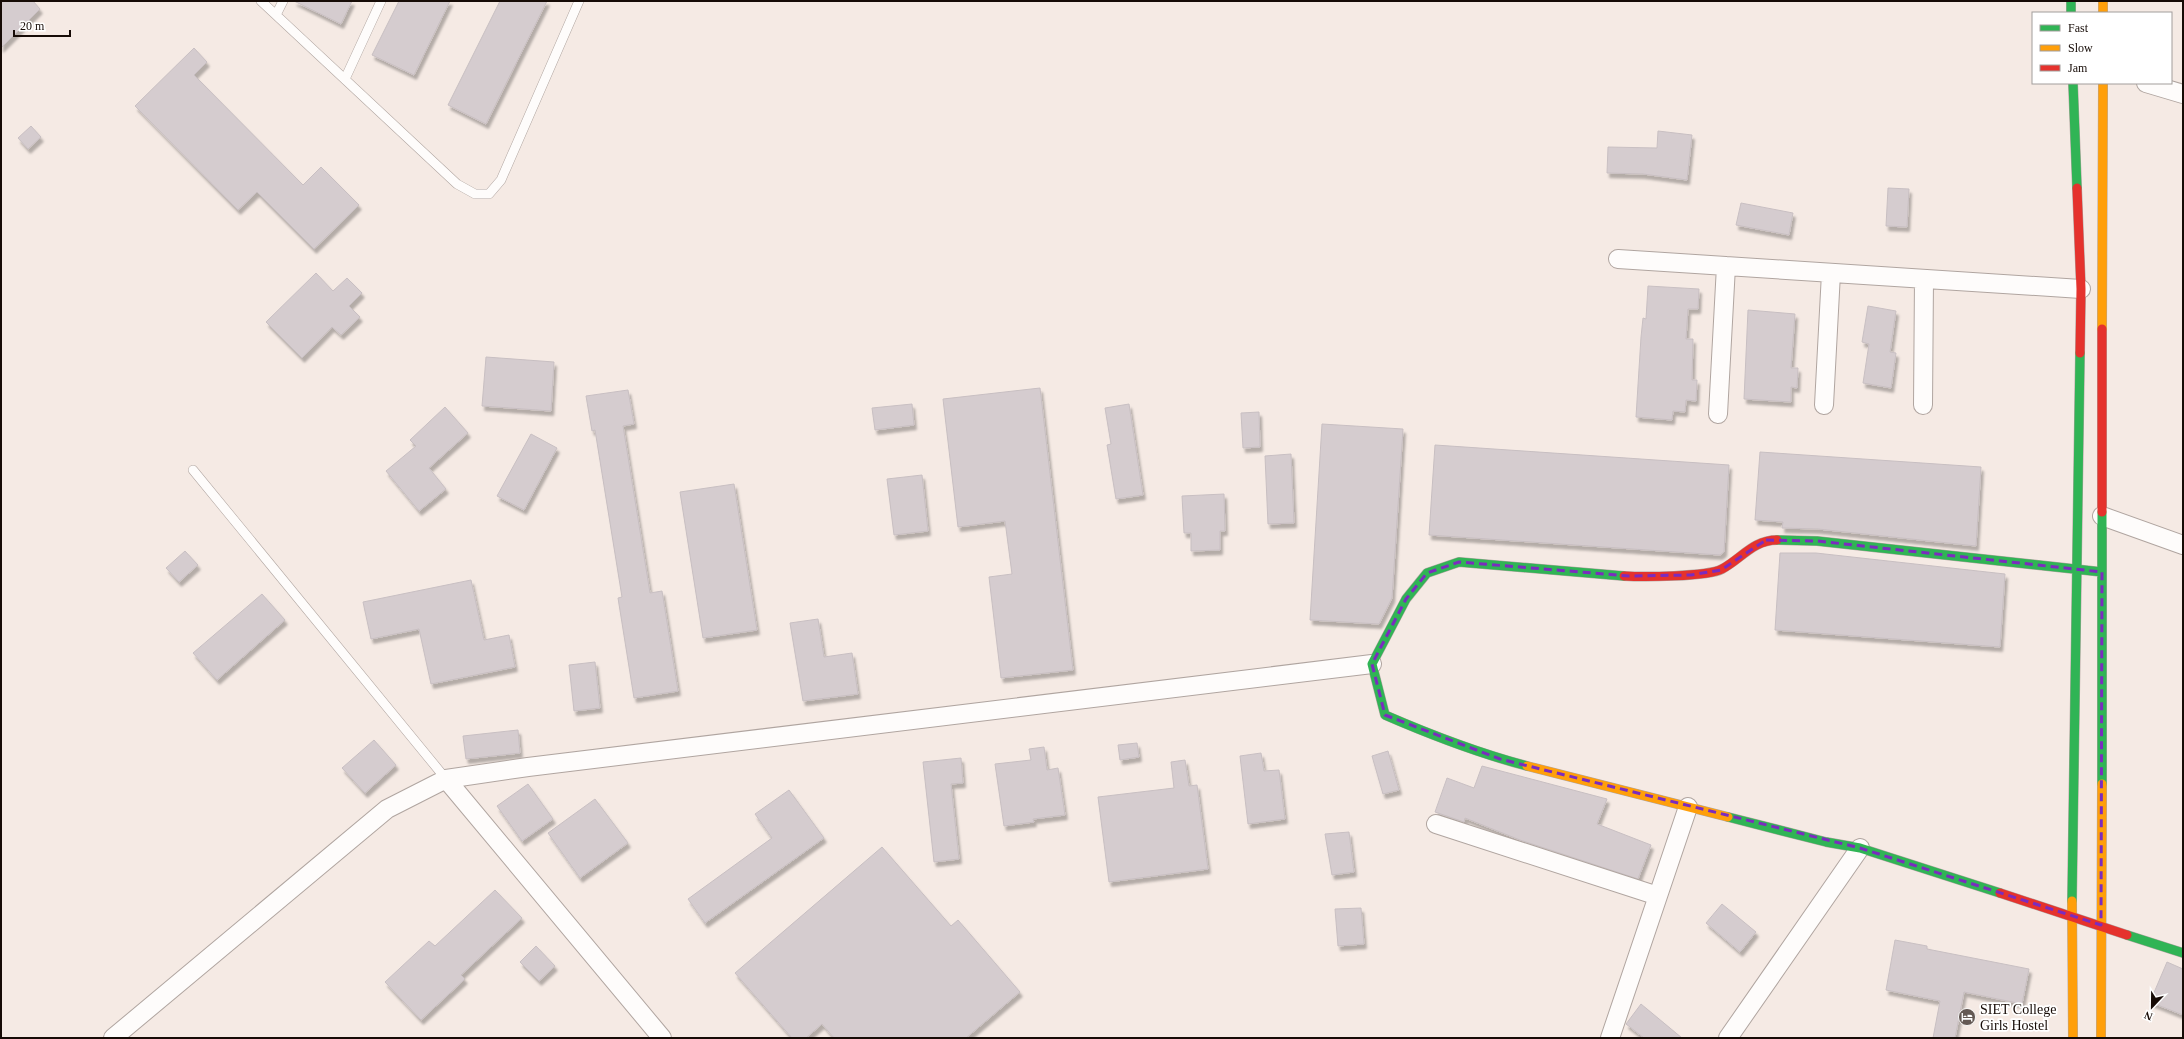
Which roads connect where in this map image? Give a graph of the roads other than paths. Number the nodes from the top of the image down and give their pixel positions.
1 (261, 1) edge
2 (283, 1) edge
3 (381, 1) edge
4 (579, 1) edge
5 (2071, 1) edge
6 (2103, 1) edge
7 (2071, 12) edge
8 (2103, 12) edge
9 (276, 16) junction
10 (345, 79) junction
11 (2073, 84) edge
12 (2103, 84) edge
13 (2149, 84) edge
14 (2183, 94) edge
15 (1618, 259) dead end
16 (1726, 266) junction
17 (1831, 273) junction
18 (1924, 279) junction
19 (2081, 289) junction
20 (1824, 405) dead end
21 (1923, 405) dead end
22 (1718, 414) dead end
23 (193, 470) dead end
24 (2102, 516) junction
25 (2183, 544) edge
26 (2077, 570) junction
27 (2102, 572) junction
28 (1372, 664) junction
29 (446, 779) junction
30 (1688, 806) junction
31 (1436, 824) dead end
32 (1860, 848) junction
33 (1658, 896) junction
34 (2073, 918) junction
35 (2101, 925) junction
36 (2183, 953) edge
37 (113, 1038) edge
38 (662, 1038) edge
39 (1610, 1038) edge
40 (1728, 1038) edge
41 (2073, 1038) edge
42 (2101, 1038) edge

1 - 9 lane
2 - 9 lane
3 - 10 lane
4 - 10 lane
5 - 7 main road
6 - 8 main road
9 - 10 lane
11 - 19 main road
12 - 24 main road
13 - 14 street
15 - 16 street
16 - 17 street
16 - 22 street
17 - 18 street
17 - 20 street
18 - 19 street
18 - 21 street
19 - 26 main road
23 - 29 lane
24 - 25 street
24 - 27 main road
26 - 27 main road
26 - 28 main road
26 - 34 main road
27 - 35 main road
28 - 29 street
28 - 30 main road
29 - 37 street
29 - 38 street
30 - 32 main road
30 - 33 street
31 - 33 street
32 - 34 main road
32 - 40 street
33 - 39 street
34 - 35 main road
34 - 41 main road
35 - 36 main road
35 - 42 main road

